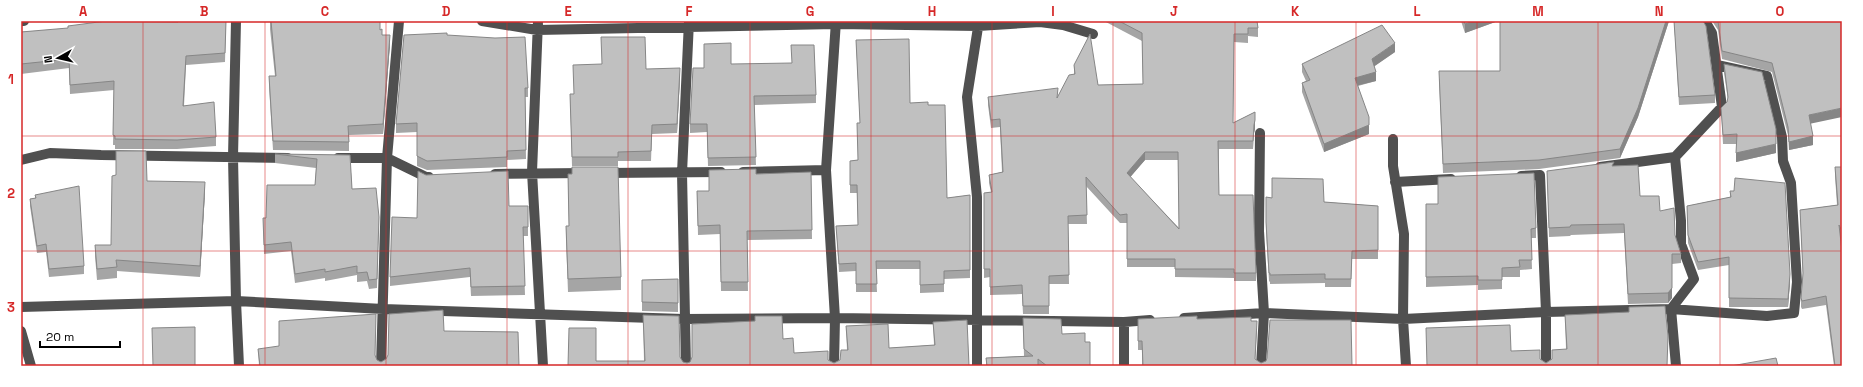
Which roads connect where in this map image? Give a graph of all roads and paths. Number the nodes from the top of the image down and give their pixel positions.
1 (236, 21) edge
2 (400, 21) edge
3 (482, 21) edge
4 (1705, 21) edge
5 (836, 22) edge
6 (978, 23) edge
7 (689, 24) edge
8 (538, 26) edge
9 (1093, 34) dead end
10 (1717, 65) junction
11 (1260, 133) dead end
12 (1393, 139) dead end
13 (233, 157) junction
14 (1675, 157) junction
15 (295, 158) edge
16 (326, 158) edge
17 (387, 158) junction
18 (21, 160) edge
19 (1592, 168) edge
20 (826, 170) junction
21 (532, 172) junction
22 (682, 173) junction
23 (487, 175) edge
24 (1510, 176) edge
25 (441, 177) edge
26 (1464, 178) edge
27 (1395, 182) junction
28 (236, 301) junction
29 (21, 307) edge
30 (383, 309) junction
31 (1671, 309) junction
32 (1546, 312) junction
33 (540, 313) junction
34 (1264, 313) junction
35 (835, 318) junction
36 (683, 319) junction
37 (978, 319) junction
38 (1404, 319) junction
39 (1124, 322) junction
40 (21, 331) edge
41 (31, 366) edge
42 (240, 366) edge
43 (381, 366) edge
44 (543, 366) edge
45 (686, 366) edge
46 (834, 366) edge
47 (977, 366) edge
48 (1124, 366) edge
49 (1261, 366) edge
50 (1406, 366) edge
51 (1546, 366) edge
52 (1676, 366) edge

1 - 13 street
2 - 17 street
3 - 8 street
4 - 10 street
5 - 6 street
5 - 7 street
5 - 20 street
6 - 9 street
6 - 37 street
7 - 8 street
7 - 22 street
8 - 21 street
10 - 14 street
10 - 31 street
11 - 34 street
12 - 27 street
13 - 15 street
13 - 18 street
13 - 28 street
14 - 19 street
14 - 31 street
16 - 17 street
17 - 25 street
17 - 30 street
20 - 22 street
20 - 35 street
21 - 22 street
21 - 23 street
21 - 33 street
22 - 36 street
24 - 32 street
26 - 27 street
27 - 38 street
28 - 29 street
28 - 30 street
28 - 42 street
30 - 33 street
30 - 43 street
31 - 32 street
31 - 52 street
32 - 38 street
32 - 51 street
33 - 36 street
33 - 44 street
34 - 38 street
34 - 39 street
34 - 49 street
35 - 36 street
35 - 37 street
35 - 46 street
36 - 45 street
37 - 39 street
37 - 47 street
38 - 50 street
39 - 48 street
40 - 41 street

